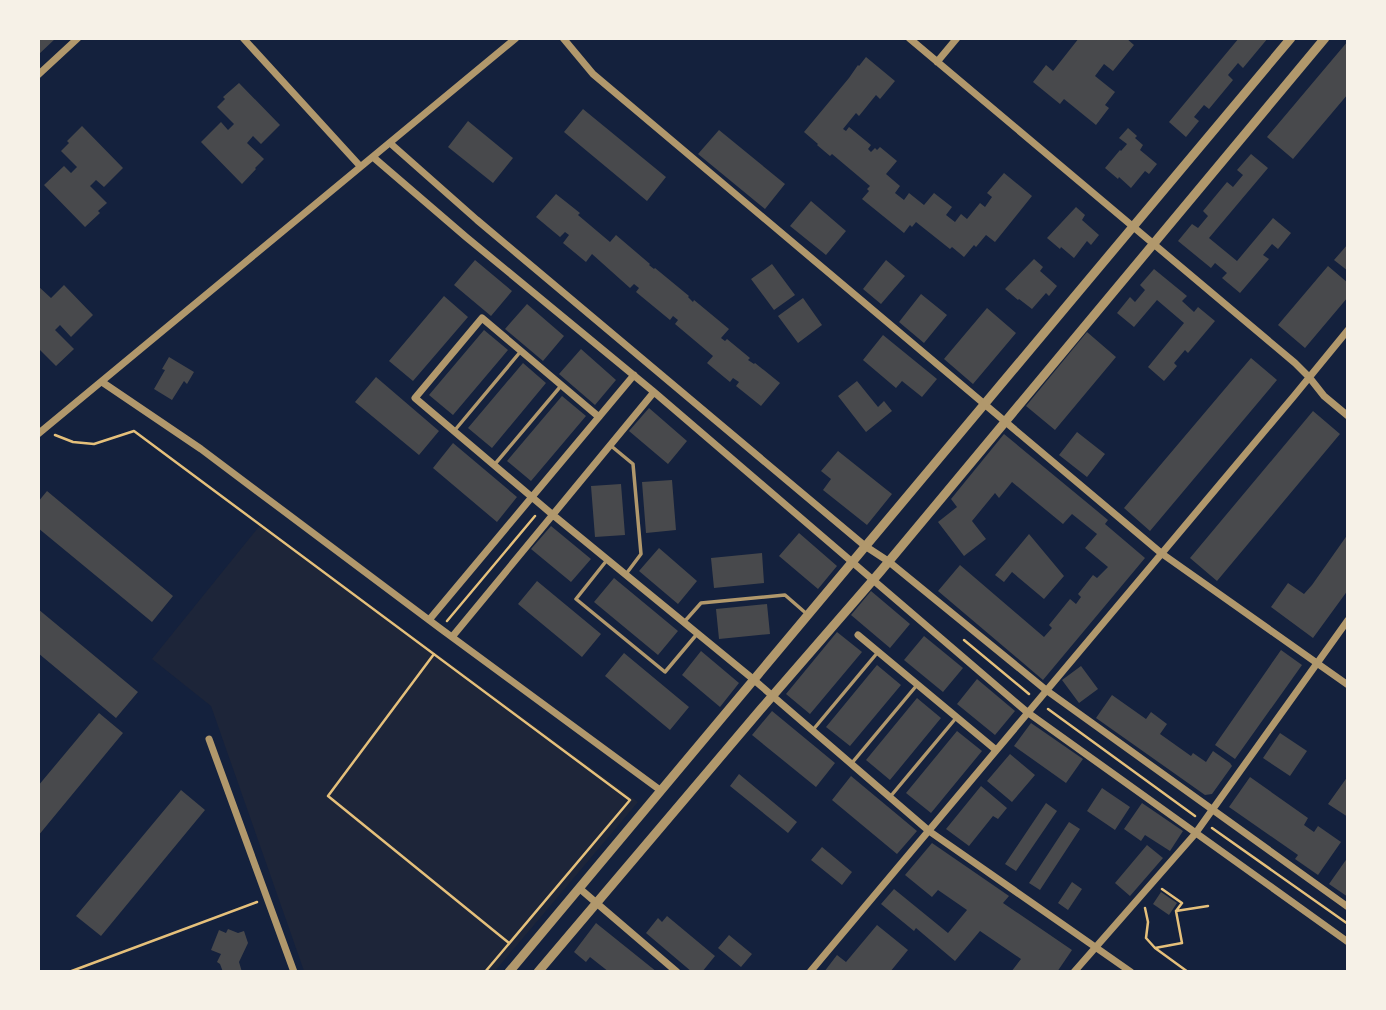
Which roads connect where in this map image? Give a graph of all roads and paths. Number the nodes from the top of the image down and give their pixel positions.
1 (78, 38) edge
2 (243, 38) edge
3 (516, 38) edge
4 (563, 38) edge
5 (909, 38) edge
6 (957, 38) edge
7 (1291, 38) edge
8 (1325, 38) edge
9 (937, 62) junction
10 (38, 75) edge
11 (390, 143) junction
12 (373, 157) junction
13 (360, 166) junction
14 (1132, 227) junction
15 (1153, 244) junction
16 (1348, 330) edge
17 (521, 351) junction
18 (634, 375) junction
19 (1309, 377) junction
20 (102, 382) junction
21 (561, 385) junction
22 (654, 392) junction
23 (984, 404) junction
24 (1348, 416) edge
25 (599, 417) junction
26 (1004, 422) junction
27 (455, 431) junction
28 (40, 432) edge
29 (610, 445) junction
30 (495, 465) junction
31 (532, 496) junction
32 (553, 515) junction
33 (866, 546) junction
34 (1161, 553) junction
35 (607, 560) junction
36 (853, 561) junction
37 (888, 561) junction
38 (625, 575) junction
39 (873, 580) junction
40 (808, 615) junction
41 (429, 620) junction
42 (1348, 620) edge
43 (684, 622) junction
44 (697, 633) junction
45 (858, 635) dead end
46 (452, 637) junction
47 (878, 652) junction
48 (434, 654) junction
49 (1316, 663) junction
50 (753, 679) junction
51 (917, 684) junction
52 (1348, 685) edge
53 (1046, 690) junction
54 (772, 696) junction
55 (1027, 712) junction
56 (956, 717) junction
57 (812, 731) junction
58 (209, 739) dead end
59 (996, 750) junction
60 (851, 764) junction
61 (660, 790) junction
62 (890, 797) junction
63 (1212, 809) junction
64 (929, 831) junction
65 (1195, 834) junction
66 (1152, 881) junction
67 (579, 888) junction
68 (267, 899) junction
69 (1136, 899) junction
70 (596, 903) junction
71 (1208, 906) dead end
72 (1348, 907) edge
73 (1176, 911) junction
74 (1348, 942) edge
75 (509, 943) junction
76 (1095, 947) junction
77 (1155, 948) junction
78 (69, 971) edge
79 (294, 971) edge
80 (485, 971) edge
81 (509, 971) edge
82 (538, 971) edge
83 (677, 971) edge
84 (810, 971) edge
85 (1074, 971) edge
86 (1131, 971) edge
87 (1188, 971) edge

1 - 10 street
2 - 13 street
3 - 11 street
4 - 23 street
5 - 9 street
6 - 9 street
7 - 14 street
8 - 15 street
9 - 14 street
11 - 12 street
11 - 33 street
12 - 13 street
12 - 18 street
13 - 20 street
14 - 15 street
14 - 23 street
15 - 19 street
15 - 26 street
16 - 19 street
17 - 21 street
17 - 27 lane
17 - 27 street
18 - 22 street
18 - 25 street
19 - 24 street
19 - 34 street
20 - 28 street
20 - 41 street
21 - 25 street
21 - 30 lane
22 - 29 street
22 - 36 street
23 - 26 street
23 - 33 street
25 - 31 street
26 - 34 street
26 - 37 street
27 - 30 street
28 - 48 path
29 - 32 street
29 - 38 lane
30 - 31 street
31 - 32 street
31 - 41 street
32 - 35 street
32 - 46 street
33 - 36 street
33 - 37 street
34 - 49 street
34 - 53 street
35 - 38 street
35 - 44 lane
36 - 39 street
36 - 40 street
37 - 39 street
37 - 53 street
38 - 43 street
39 - 54 street
39 - 55 street
40 - 43 lane
40 - 50 street
41 - 46 street
42 - 49 street
43 - 44 street
44 - 50 street
45 - 47 street
46 - 61 street
47 - 51 street
47 - 57 lane
48 - 75 path
48 - 75 path
49 - 52 street
49 - 63 street
50 - 54 street
50 - 61 street
51 - 56 street
51 - 60 lane
53 - 55 street
53 - 63 street
54 - 57 street
54 - 70 street
55 - 59 street
55 - 65 street
56 - 59 street
56 - 62 lane
57 - 60 street
58 - 68 street
59 - 64 street
60 - 62 street
61 - 67 street
62 - 64 street
63 - 65 street
63 - 72 street
64 - 76 street
64 - 84 street
65 - 66 street
65 - 74 street
66 - 69 street
66 - 73 path
67 - 70 street
67 - 81 street
68 - 78 path
68 - 79 street
69 - 76 street
69 - 77 path
70 - 82 street
70 - 83 street
71 - 73 path
73 - 77 path
75 - 80 path
76 - 85 street
76 - 86 street
77 - 87 path

